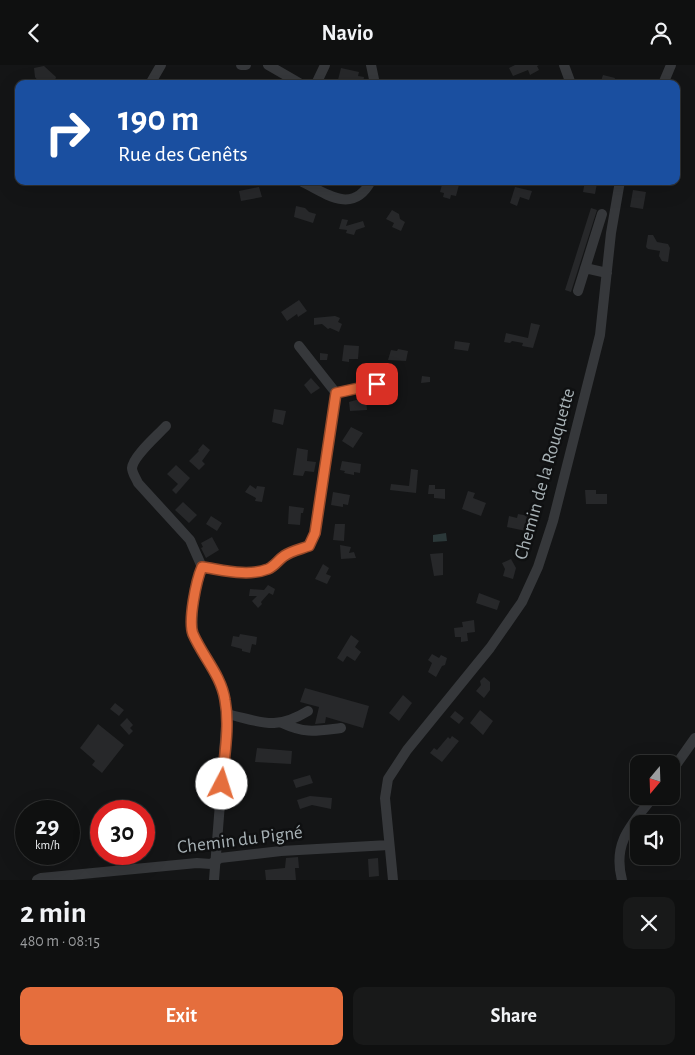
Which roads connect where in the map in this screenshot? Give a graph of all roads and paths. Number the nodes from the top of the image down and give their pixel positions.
1 (161, 65) edge
2 (241, 65) edge
3 (246, 65) edge
4 (268, 65) edge
5 (325, 65) edge
6 (372, 65) edge
7 (564, 65) edge
8 (671, 65) edge
9 (152, 80) edge
10 (294, 80) edge
11 (318, 80) edge
12 (374, 80) edge
13 (570, 80) edge
14 (665, 80) edge
15 (310, 185) edge
16 (369, 185) edge
17 (619, 185) edge
18 (602, 213) dead end
19 (585, 268) junction
20 (607, 273) junction
21 (578, 291) dead end
22 (299, 346) dead end
23 (377, 384) dead end
24 (336, 393) junction
25 (166, 426) dead end
26 (200, 571) junction
27 (308, 711) dead end
28 (227, 714) junction
29 (282, 723) junction
30 (341, 728) dead end
31 (695, 738) edge
32 (680, 759) edge
33 (647, 805) edge
34 (389, 845) junction
35 (216, 860) junction
36 (37, 880) edge
37 (214, 880) edge
38 (393, 880) edge
39 (622, 880) edge

1 - 9 street
2 - 3 street
4 - 10 street
5 - 11 street
6 - 12 street
7 - 13 street
8 - 14 street
15 - 16 street
17 - 20 street, Chemin de la Rouquette
18 - 19 street
19 - 20 street
19 - 21 street
20 - 34 street, Chemin de la Rouquette
22 - 24 street
23 - 24 street
24 - 26 street
25 - 26 street
26 - 28 street
27 - 29 street
28 - 29 street
28 - 35 street
29 - 30 street
31 - 32 street
33 - 39 street
34 - 35 street, Chemin du Pigné
34 - 38 street, Chemin de la Rouquette
35 - 36 street, Chemin du Pigné
35 - 37 street

